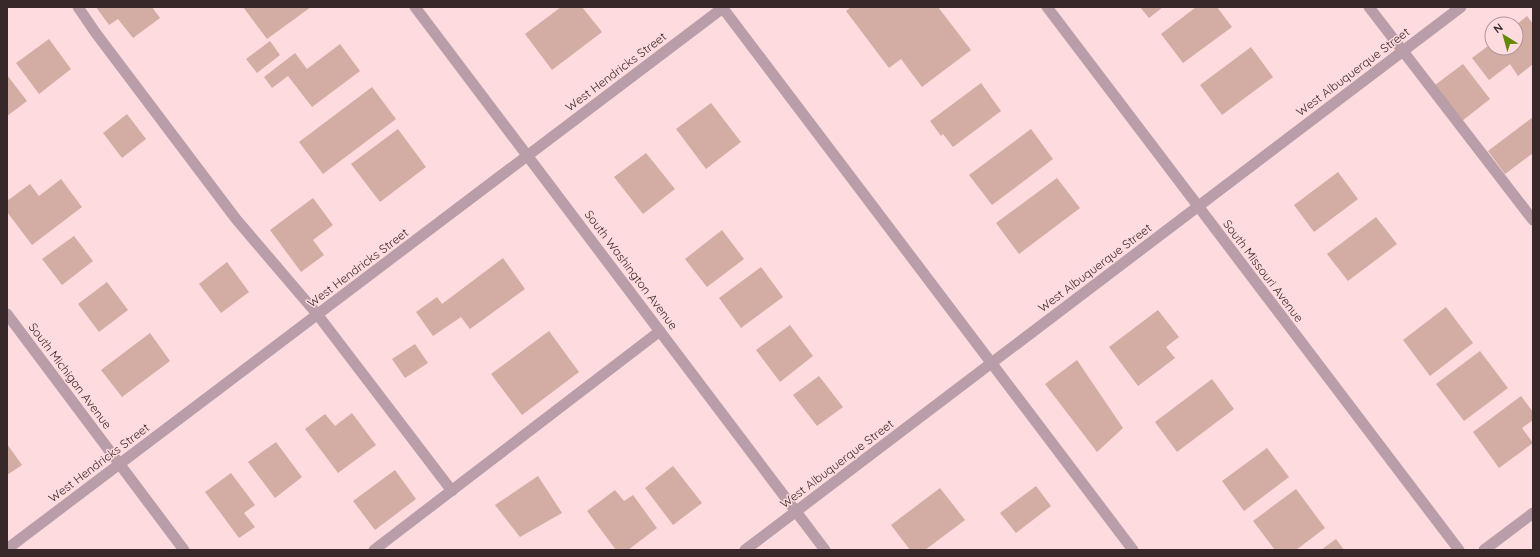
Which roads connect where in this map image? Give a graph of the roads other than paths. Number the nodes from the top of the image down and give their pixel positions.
1 (78, 7) edge
2 (415, 7) edge
3 (723, 7) edge
4 (1047, 7) edge
5 (1369, 7) edge
6 (1461, 7) edge
7 (1403, 51) junction
8 (528, 156) junction
9 (1198, 206) junction
10 (1533, 220) edge
11 (7, 314) edge
12 (317, 314) junction
13 (660, 330) junction
14 (992, 363) junction
15 (119, 464) junction
16 (452, 491) junction
17 (796, 512) junction
18 (1533, 513) edge
19 (7, 549) edge
20 (184, 550) edge
21 (374, 550) edge
22 (745, 550) edge
23 (825, 550) edge
24 (1133, 550) edge
25 (1459, 550) edge
26 (1484, 550) edge

1 - 12 street
2 - 8 street, South Washington Avenue
3 - 8 street, West Hendricks Street
3 - 14 street
4 - 9 street, South Missouri Avenue
5 - 7 street
6 - 7 street, West Albuquerque Street
7 - 9 street, West Albuquerque Street
7 - 10 street
8 - 12 street, West Hendricks Street
8 - 13 street, South Washington Avenue
9 - 14 street, West Albuquerque Street
9 - 25 street, South Missouri Avenue
11 - 15 street, South Michigan Avenue
12 - 15 street, West Hendricks Street
12 - 16 street
13 - 16 street
13 - 17 street, South Washington Avenue
14 - 17 street, West Albuquerque Street
14 - 24 street
15 - 19 street, West Hendricks Street
15 - 20 street, South Michigan Avenue
16 - 21 street
17 - 22 street, West Albuquerque Street
17 - 23 street, South Washington Avenue
18 - 26 street

